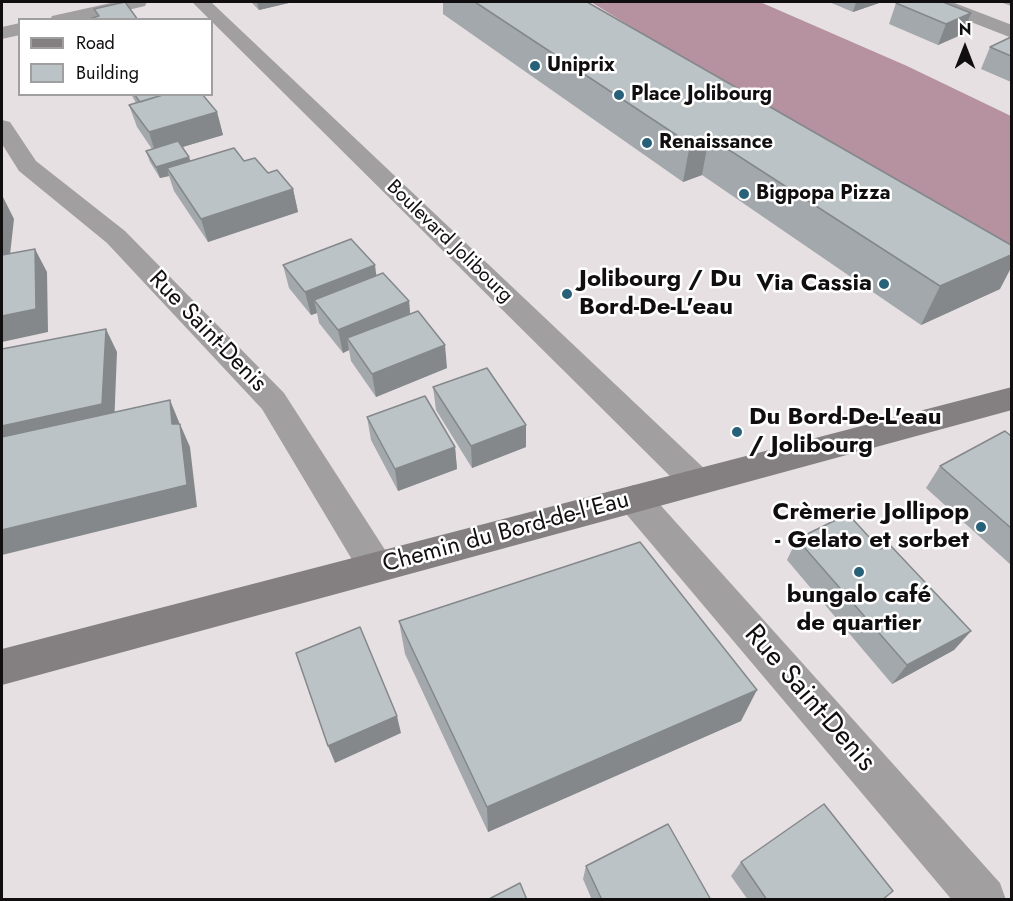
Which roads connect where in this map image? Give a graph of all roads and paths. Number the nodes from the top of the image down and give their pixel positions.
1 (138, 2) edge
2 (201, 2) edge
3 (938, 2) edge
4 (68, 18) edge
5 (18, 29) edge
6 (1011, 32) edge
7 (2, 33) edge
8 (2, 127) edge
9 (1011, 398) edge
10 (698, 482) junction
11 (634, 499) junction
12 (376, 567) junction
13 (2, 667) edge
14 (983, 900) edge

1 - 4 street
2 - 10 street, Boulevard Jolibourg
3 - 6 street
5 - 7 street
8 - 12 street, Rue Saint-Denis
9 - 10 street, Chemin du Bord-de-l'Eau
10 - 11 street, Chemin du Bord-de-l'Eau
11 - 12 street, Chemin du Bord-de-l'Eau
11 - 14 street, Rue Saint-Denis
12 - 13 street, Chemin du Bord-de-l'Eau

